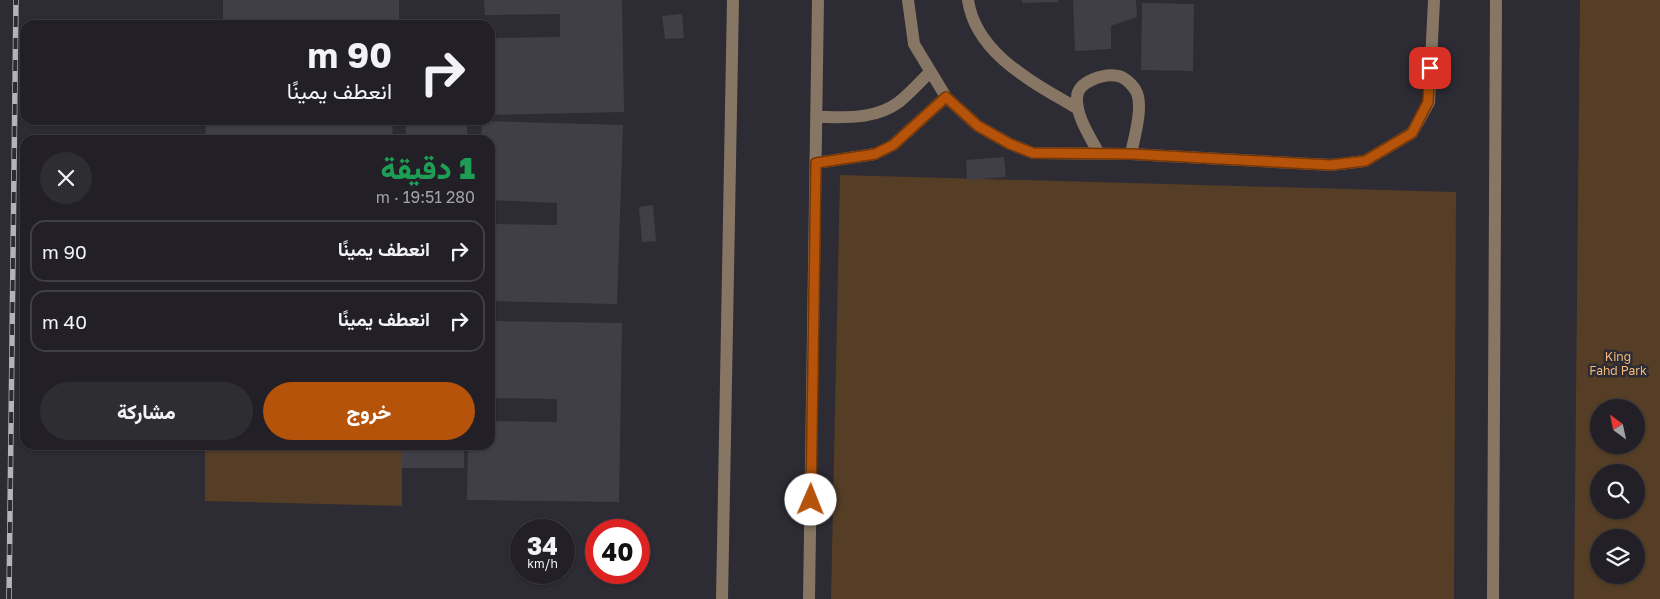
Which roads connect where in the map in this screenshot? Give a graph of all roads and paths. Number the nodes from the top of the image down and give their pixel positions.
1 (733, 0) edge
2 (818, 0) edge
3 (908, 0) edge
4 (968, 0) edge
5 (1434, 0) edge
6 (1496, 0) edge
7 (930, 72) junction
8 (946, 97) junction
9 (1078, 109) junction
10 (816, 117) junction
11 (1099, 154) junction
12 (1131, 154) junction
13 (816, 163) junction
14 (722, 599) edge
15 (809, 599) edge
16 (1493, 599) edge

1 - 14 street
2 - 10 street
3 - 7 street
4 - 9 street
5 - 12 street
6 - 16 street
7 - 8 street
7 - 10 street
8 - 11 street
8 - 13 street
9 - 11 street
9 - 12 street
10 - 13 street
11 - 12 street
13 - 15 street

